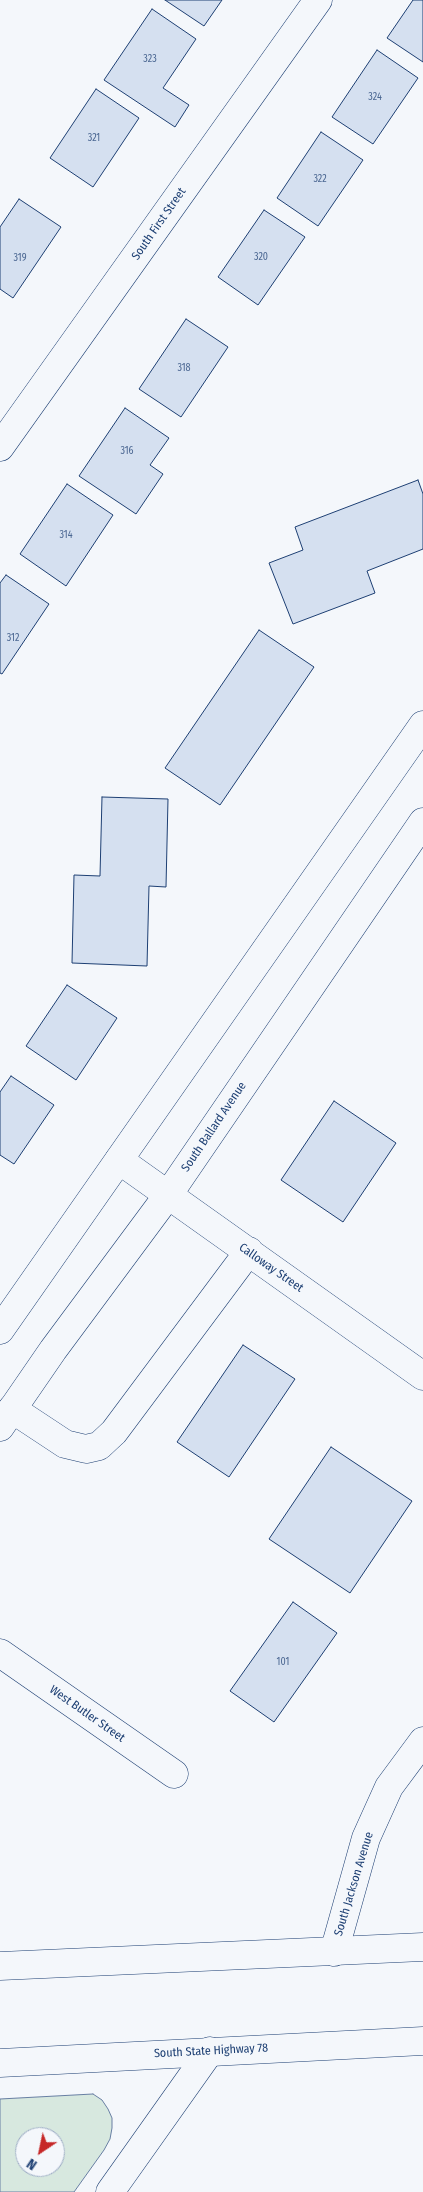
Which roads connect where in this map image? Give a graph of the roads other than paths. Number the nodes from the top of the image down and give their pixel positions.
1 (318, 0) edge
2 (0, 447) edge
3 (421, 731) edge
4 (423, 822) edge
5 (119, 1160) junction
6 (168, 1195) junction
7 (249, 1252) junction
8 (0, 1330) edge
9 (423, 1376) edge
10 (6, 1418) edge
11 (0, 1653) edge
12 (423, 1741) edge
13 (174, 1774) dead end
14 (423, 1948) edge
15 (334, 1952) junction
16 (0, 1966) edge
17 (423, 2041) edge
18 (210, 2051) junction
19 (0, 2063) edge
20 (110, 2192) edge

1 - 2 main road, South First Street
3 - 5 main road
4 - 6 main road, South Ballard Avenue
5 - 6 main road, Calloway Street
5 - 8 main road
6 - 7 main road, Calloway Street
6 - 10 main road, South Ballard Avenue
7 - 9 main road, Calloway Street
7 - 10 main road
11 - 13 main road, West Butler Street
12 - 15 main road, South Jackson Avenue
14 - 15 main road
15 - 16 main road
17 - 18 main road, South State Highway 78
18 - 19 main road, South State Highway 78
18 - 20 main road

